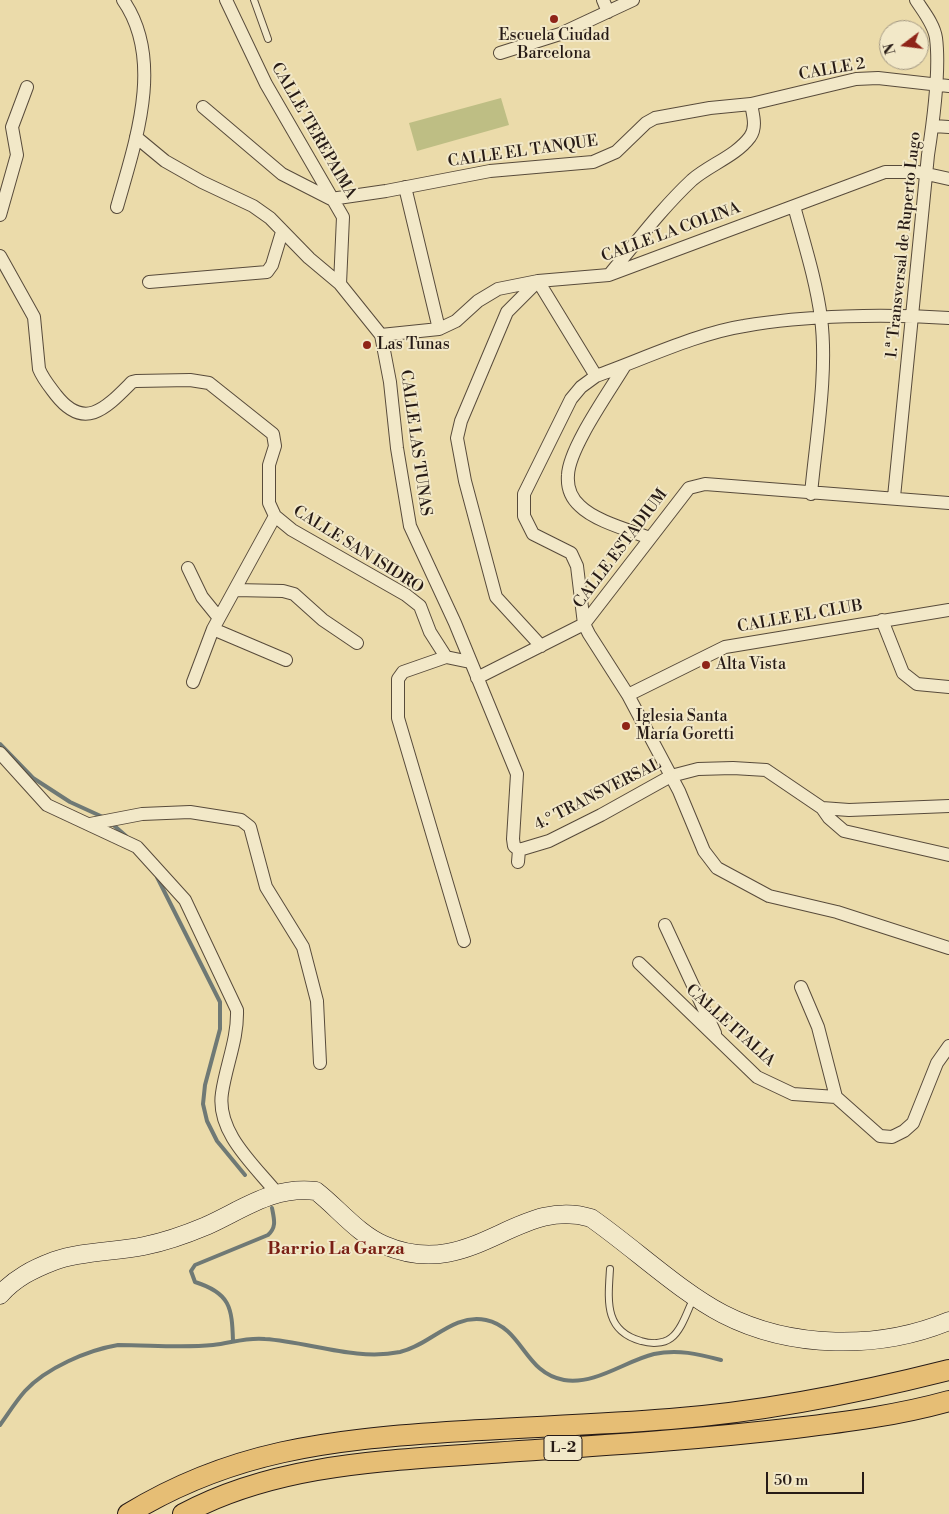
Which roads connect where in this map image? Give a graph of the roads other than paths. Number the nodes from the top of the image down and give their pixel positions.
1 (123, 0) edge
2 (226, 0) edge
3 (254, 0) edge
4 (633, 0) edge
5 (916, 0) edge
6 (606, 6) edge
7 (268, 39) dead end
8 (500, 53) dead end
9 (935, 85) junction
10 (949, 86) edge
11 (27, 88) dead end
12 (752, 104) junction
13 (203, 107) dead end
14 (933, 126) junction
15 (949, 126) edge
16 (136, 137) junction
17 (922, 173) junction
18 (949, 179) edge
19 (405, 186) junction
20 (331, 199) junction
21 (794, 206) junction
22 (117, 207) dead end
23 (0, 214) edge
24 (282, 232) junction
25 (0, 256) edge
26 (609, 275) junction
27 (538, 280) junction
28 (149, 282) dead end
29 (340, 284) junction
30 (912, 315) junction
31 (821, 318) junction
32 (949, 318) edge
33 (439, 329) junction
34 (381, 335) junction
35 (624, 366) junction
36 (596, 376) junction
37 (811, 494) junction
38 (894, 498) junction
39 (949, 503) edge
40 (275, 516) junction
41 (650, 538) junction
42 (188, 568) dead end
43 (235, 590) junction
44 (949, 610) edge
45 (882, 620) junction
46 (216, 624) junction
47 (584, 624) junction
48 (357, 642) dead end
49 (541, 646) junction
50 (446, 656) junction
51 (286, 660) dead end
52 (470, 662) junction
53 (477, 678) junction
54 (193, 682) dead end
55 (949, 687) edge
56 (628, 695) junction
57 (0, 753) edge
58 (671, 776) junction
59 (949, 806) edge
60 (822, 808) junction
61 (90, 824) junction
62 (949, 855) edge
63 (519, 856) joint
64 (665, 924) dead end
65 (464, 940) dead end
66 (949, 948) edge
67 (639, 963) dead end
68 (801, 987) dead end
69 (720, 1042) junction
70 (949, 1046) edge
71 (320, 1063) dead end
72 (836, 1097) junction
73 (276, 1192) junction
74 (610, 1269) dead end
75 (0, 1295) edge
76 (694, 1296) junction
77 (949, 1321) edge
78 (949, 1370) edge
79 (949, 1402) edge
80 (128, 1514) edge
81 (183, 1514) edge

1 - 16 street
2 - 20 street, CALLE TEREPAIMA
3 - 7 lane
4 - 6 street
5 - 9 street, 1.ª Transversal de Ruperto Lugo
6 - 8 street
9 - 10 street, CALLE 2
9 - 12 street, CALLE 2
9 - 14 street, 1.ª Transversal de Ruperto Lugo
11 - 23 street
12 - 19 street, CALLE EL TANQUE
12 - 26 street
13 - 20 street
14 - 15 street
14 - 17 street, 1.ª Transversal de Ruperto Lugo
16 - 22 street
16 - 24 street, CALLE LAS TUNAS
17 - 18 street, CALLE LA COLINA
17 - 21 street, CALLE LA COLINA
17 - 30 street, 1.ª Transversal de Ruperto Lugo
19 - 20 street, CALLE EL TANQUE
19 - 33 street
20 - 29 street, CALLE TEREPAIMA
21 - 26 street, CALLE LA COLINA
21 - 31 street
24 - 28 street
24 - 29 street, CALLE LAS TUNAS
25 - 40 street, CALLE SAN ISIDRO
26 - 27 street, CALLE LA COLINA
27 - 33 street, CALLE LA COLINA
27 - 36 street
27 - 49 street
29 - 34 street, CALLE LAS TUNAS
30 - 31 street
30 - 32 street
30 - 38 street, 1.ª Transversal de Ruperto Lugo
31 - 35 street
31 - 37 street
33 - 34 street
34 - 52 street, CALLE LAS TUNAS
35 - 36 street
35 - 41 street
36 - 47 street
37 - 38 street, CALLE ESTADIUM
37 - 41 street, CALLE ESTADIUM
38 - 39 street, CALLE ESTADIUM
40 - 43 street
40 - 50 street, CALLE SAN ISIDRO
41 - 47 street, CALLE ESTADIUM
42 - 46 street
43 - 46 street
43 - 48 street
44 - 45 street
45 - 55 street, CALLE EL CLUB
45 - 56 street, CALLE EL CLUB
46 - 51 street
46 - 54 street
47 - 49 street, CALLE ESTADIUM
47 - 56 street
49 - 53 street, CALLE ESTADIUM
50 - 52 street
50 - 65 street
52 - 53 street, CALLE LAS TUNAS
53 - 63 street, CALLE LAS TUNAS
56 - 58 street
57 - 61 street
58 - 60 street, 4.° TRANSVERSAL
58 - 63 street, 4.° TRANSVERSAL
58 - 66 street
59 - 60 street
60 - 62 street, 4.° TRANSVERSAL
61 - 71 street
61 - 73 street
64 - 69 street
67 - 69 street, CALLE ITALIA
68 - 72 street
69 - 72 street, CALLE ITALIA
70 - 72 street
73 - 75 main road
73 - 76 main road
74 - 76 lane
76 - 77 main road
78 - 80 highway, L-2
79 - 81 highway, L-2

